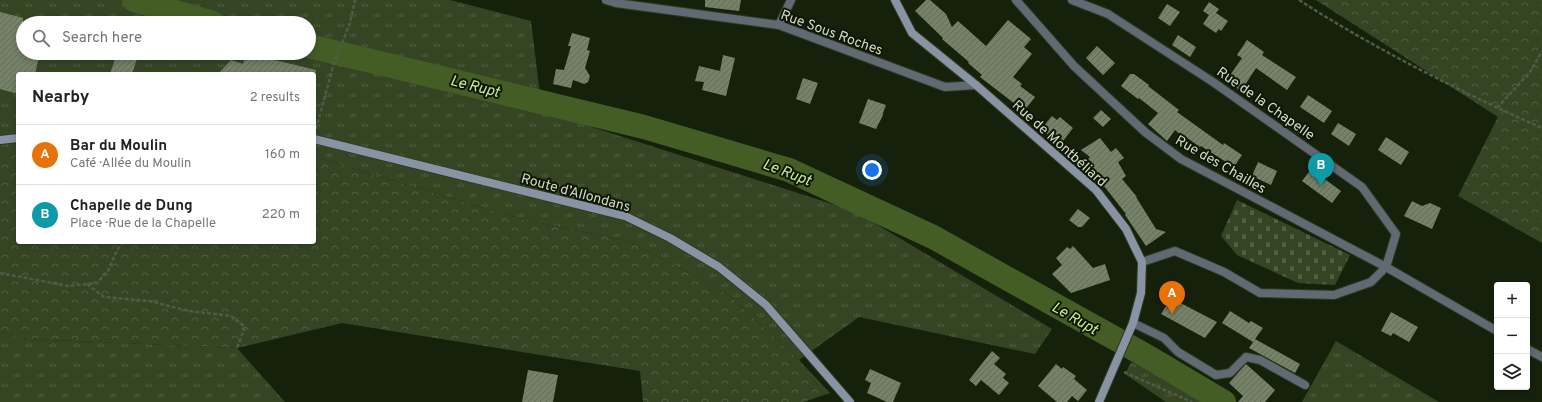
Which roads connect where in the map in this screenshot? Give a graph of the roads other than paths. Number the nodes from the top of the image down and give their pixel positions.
1 (606, 0) edge
2 (791, 0) edge
3 (894, 0) edge
4 (1016, 0) edge
5 (1072, 0) edge
6 (779, 25) junction
7 (976, 85) junction
8 (16, 138) edge
9 (316, 139) edge
10 (0, 140) edge
11 (1142, 262) junction
12 (1386, 268) junction
13 (1133, 323) junction
14 (1494, 329) edge
15 (1530, 351) edge
16 (1542, 357) edge
17 (1305, 386) dead end
18 (850, 402) edge
19 (1099, 402) edge

1 - 6 street, Rue Sous Roches
2 - 6 street
3 - 7 main road, Rue de Montbéliard
4 - 12 street, Rue des Chailles
5 - 12 street, Rue de la Chapelle
6 - 7 street, Rue Sous Roches
7 - 11 main road, Rue de Montbéliard
8 - 10 main road
9 - 18 main road, Route d’Allondans
11 - 12 street
11 - 13 main road, Rue de Montbéliard
12 - 14 street, Rue des Chailles
13 - 17 street
13 - 19 main road, Rue de Montbéliard
15 - 16 street

